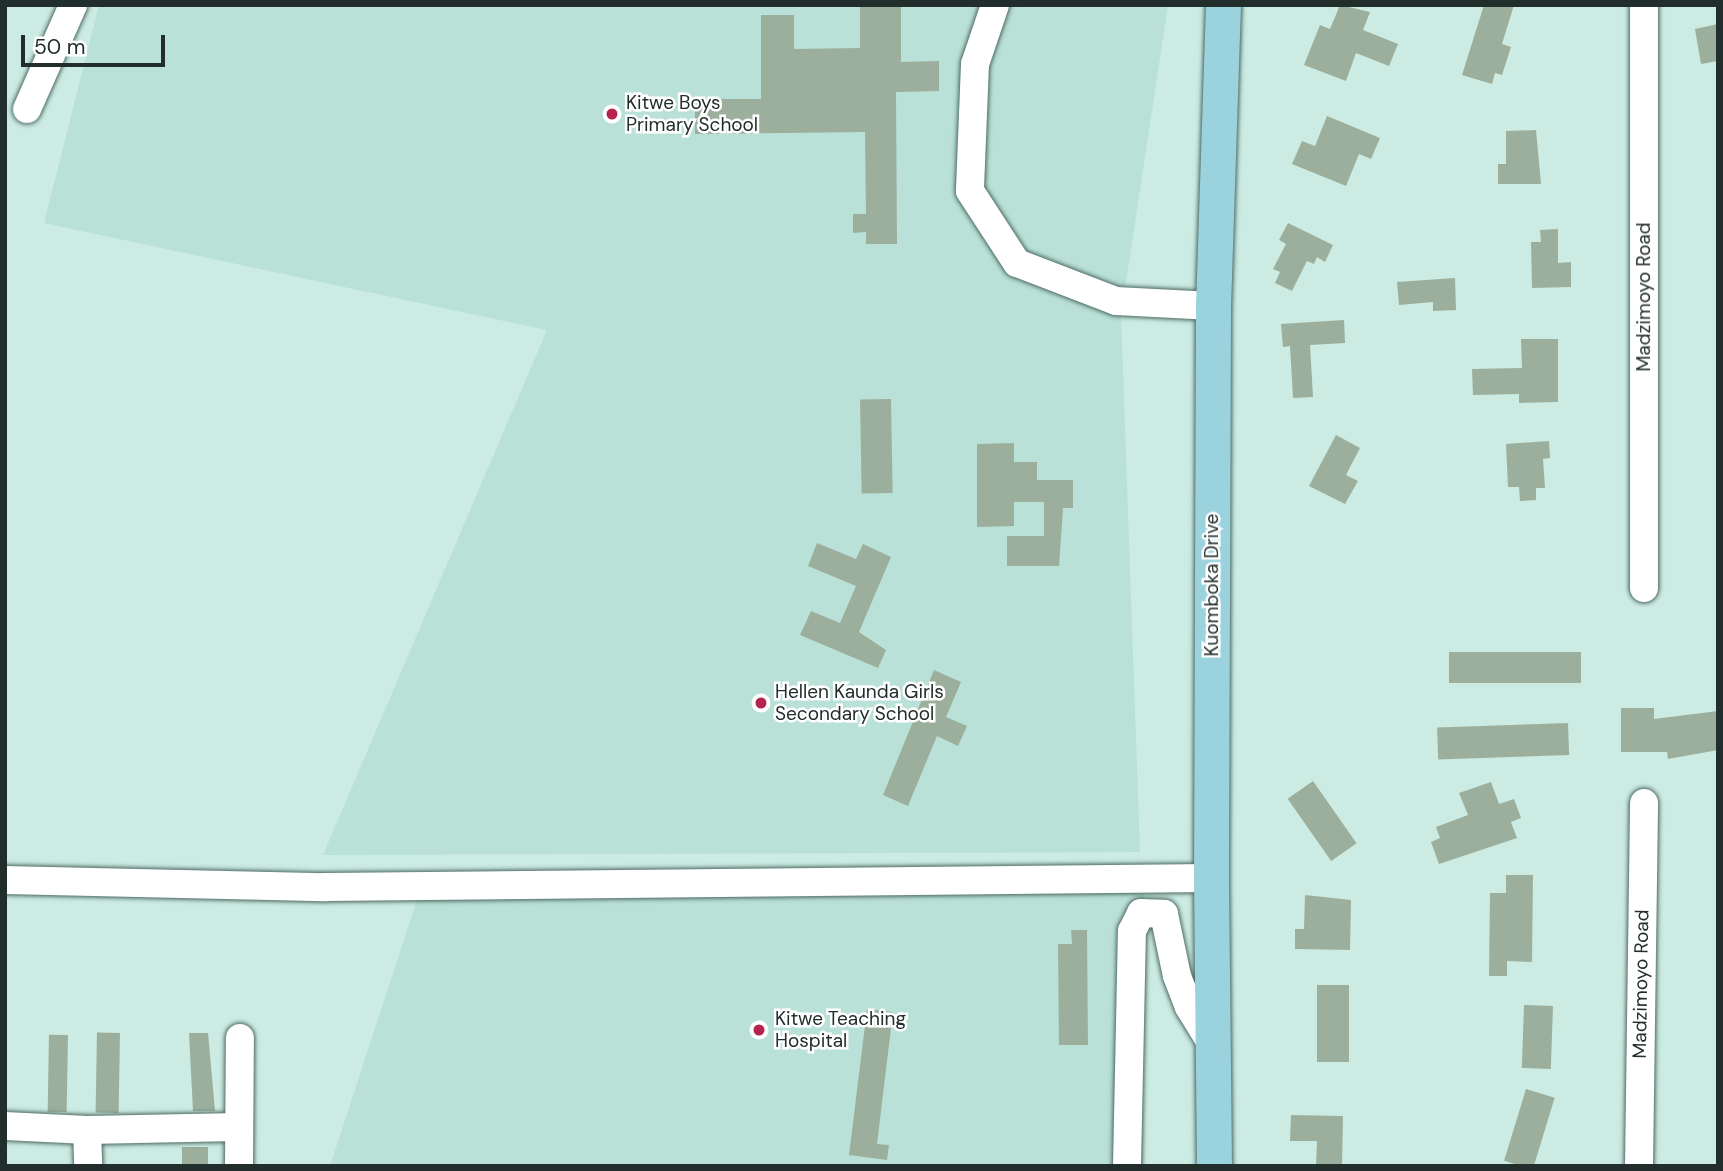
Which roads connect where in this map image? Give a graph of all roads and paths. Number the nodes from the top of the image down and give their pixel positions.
1 (73, 5) edge
2 (995, 5) edge
3 (1223, 5) edge
4 (1644, 5) edge
5 (27, 109) dead end
6 (1213, 306) junction
7 (1644, 588) dead end
8 (1644, 803) dead end
9 (1210, 877) junction
10 (5, 880) edge
11 (240, 1038) dead end
12 (1213, 1046) junction
13 (5, 1126) edge
14 (238, 1127) junction
15 (88, 1130) junction
16 (88, 1166) edge
17 (239, 1166) edge
18 (1127, 1166) edge
19 (1214, 1166) edge
20 (1639, 1166) edge

1 - 5 street
2 - 6 street
3 - 6 main road, Kuomboka Drive
4 - 7 street, Madzimoyo Road
6 - 9 main road, Kuomboka Drive
8 - 20 street, Madzimoyo Road
9 - 10 street
9 - 12 main road, Kuomboka Drive
11 - 14 street
12 - 18 street
12 - 19 main road, Kuomboka Drive
13 - 15 street
14 - 15 street
14 - 17 street
15 - 16 street

